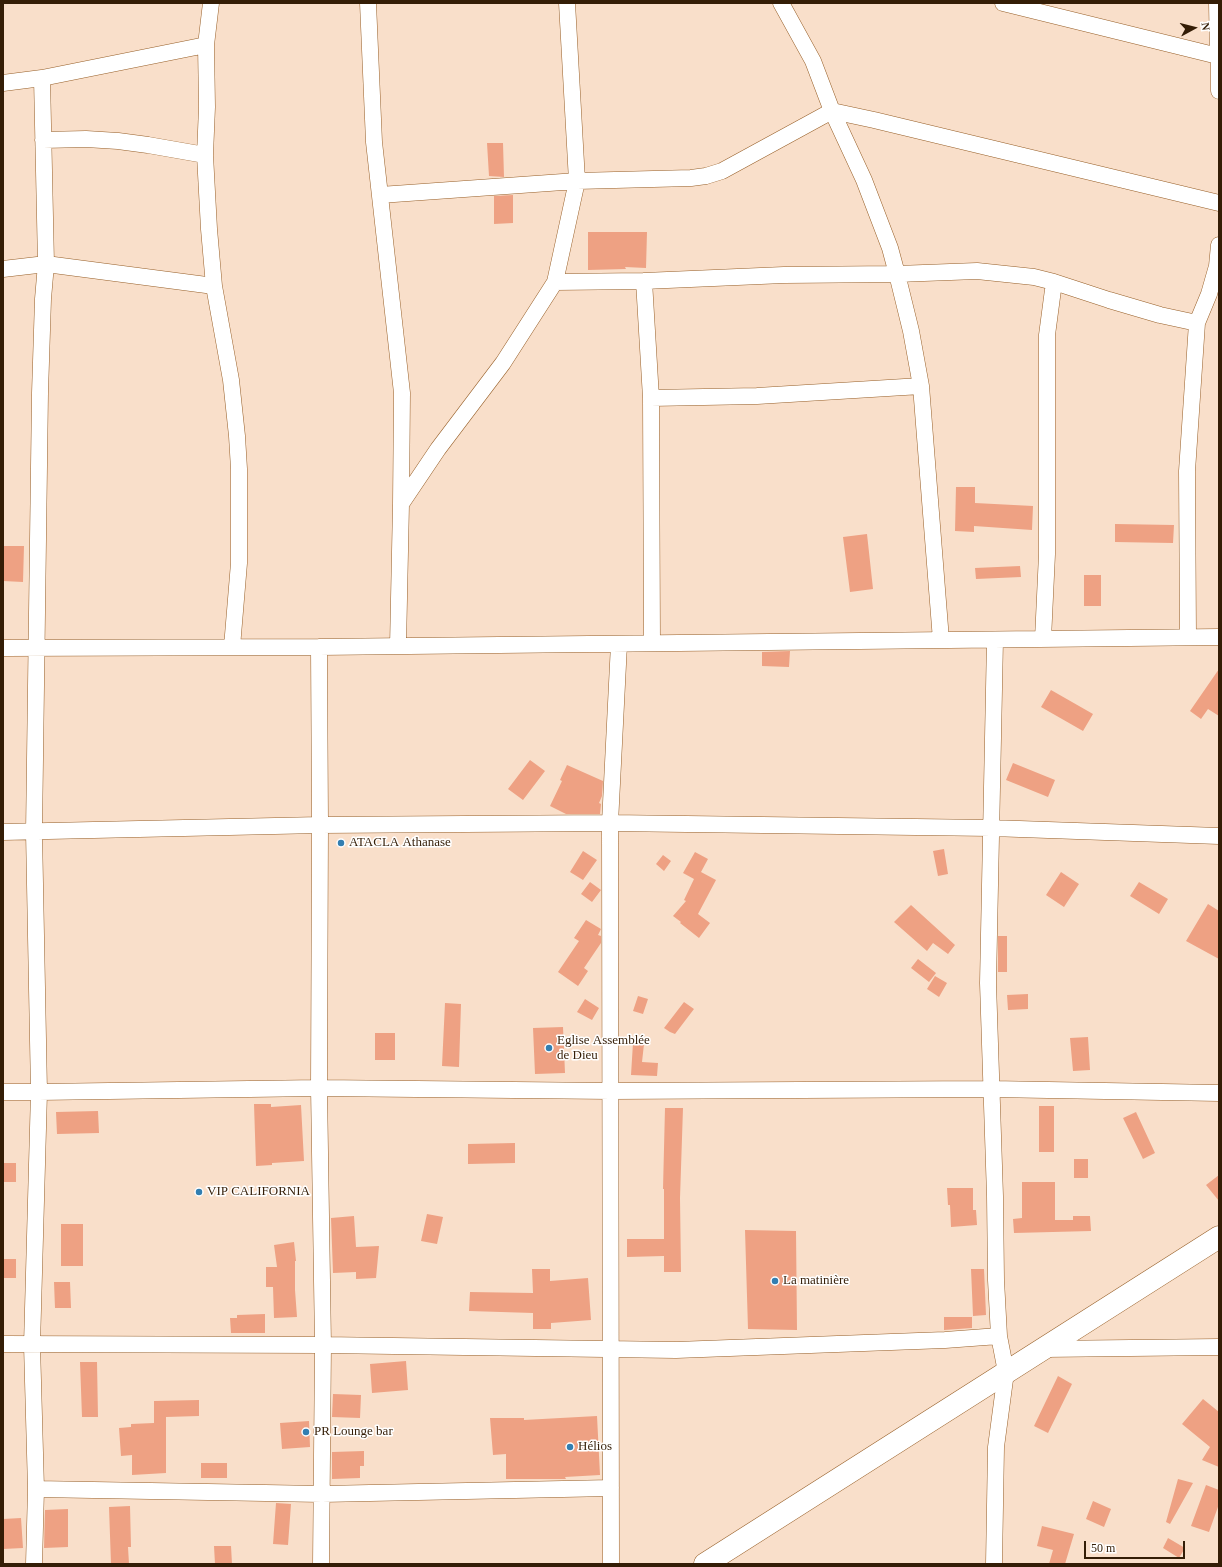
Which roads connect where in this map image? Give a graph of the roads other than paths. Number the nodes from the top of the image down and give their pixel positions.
1 (211, 3) edge
2 (368, 3) edge
3 (567, 3) edge
4 (781, 3) edge
5 (1003, 3) edge
6 (1217, 3) edge
7 (206, 45) junction
8 (1218, 56) edge
9 (42, 78) junction
10 (3, 83) edge
11 (1219, 91) edge
12 (832, 111) junction
13 (43, 140) junction
14 (205, 155) junction
15 (578, 181) junction
16 (380, 195) junction
17 (1219, 203) edge
18 (1219, 246) edge
19 (46, 264) junction
20 (3, 269) edge
21 (897, 274) junction
22 (644, 281) junction
23 (555, 282) junction
24 (1054, 282) junction
25 (214, 286) junction
26 (1197, 323) junction
27 (921, 386) junction
28 (650, 398) junction
29 (401, 504) junction
30 (1188, 637) junction
31 (1219, 637) edge
32 (1043, 639) junction
33 (941, 640) junction
34 (995, 640) junction
35 (619, 644) junction
36 (652, 644) junction
37 (398, 646) junction
38 (319, 647) junction
39 (3, 648) edge
40 (38, 648) junction
41 (232, 648) junction
42 (610, 823) junction
43 (320, 825) junction
44 (991, 828) junction
45 (3, 832) edge
46 (34, 832) junction
47 (1219, 836) edge
48 (319, 1088) junction
49 (991, 1089) junction
50 (611, 1091) junction
51 (3, 1092) edge
52 (39, 1092) junction
53 (1219, 1093) edge
54 (1219, 1237) edge
55 (999, 1336) junction
56 (3, 1344) edge
57 (32, 1345) junction
58 (323, 1345) junction
59 (1219, 1347) edge
60 (611, 1349) junction
61 (1043, 1349) junction
62 (1006, 1372) junction
63 (611, 1488) junction
64 (36, 1489) junction
65 (322, 1494) junction
66 (34, 1564) edge
67 (321, 1564) edge
68 (611, 1564) edge
69 (705, 1564) edge
70 (994, 1564) edge

1 - 7 street
2 - 16 street
3 - 15 street
4 - 12 street
5 - 8 street
6 - 8 street
7 - 9 street
7 - 14 street
8 - 11 street
9 - 10 street
9 - 13 street
12 - 15 street
12 - 17 street
12 - 21 street
13 - 14 street
13 - 19 street
14 - 25 street
15 - 16 street
15 - 23 street
16 - 29 street
18 - 26 street
19 - 20 street
19 - 25 street
19 - 40 street
21 - 22 street
21 - 24 street
21 - 27 street
22 - 23 street
22 - 28 street
23 - 29 street
24 - 26 street
24 - 32 street
25 - 41 street
26 - 30 street
27 - 28 street
27 - 33 street
28 - 36 street
29 - 37 street
30 - 31 street
30 - 32 street
32 - 34 street
33 - 34 street
33 - 36 street
34 - 44 street
35 - 36 street
35 - 37 street
35 - 42 street
37 - 38 street
38 - 41 street
38 - 43 street
39 - 40 street
40 - 41 street
40 - 46 street
42 - 43 street
42 - 44 street
42 - 50 street
43 - 46 street
43 - 48 street
44 - 47 street
44 - 49 street
45 - 46 street
46 - 52 street
48 - 50 street
48 - 52 street
48 - 58 street
49 - 50 street
49 - 53 street
49 - 55 street
50 - 60 street
51 - 52 street
52 - 57 street
54 - 61 main road
55 - 60 street
55 - 62 street
56 - 57 street
57 - 58 street
57 - 64 street
58 - 60 street
58 - 65 street
59 - 61 street
60 - 63 street
61 - 62 main road
62 - 69 main road
62 - 70 street
63 - 65 street
63 - 68 street
64 - 65 street
64 - 66 street
65 - 67 street

